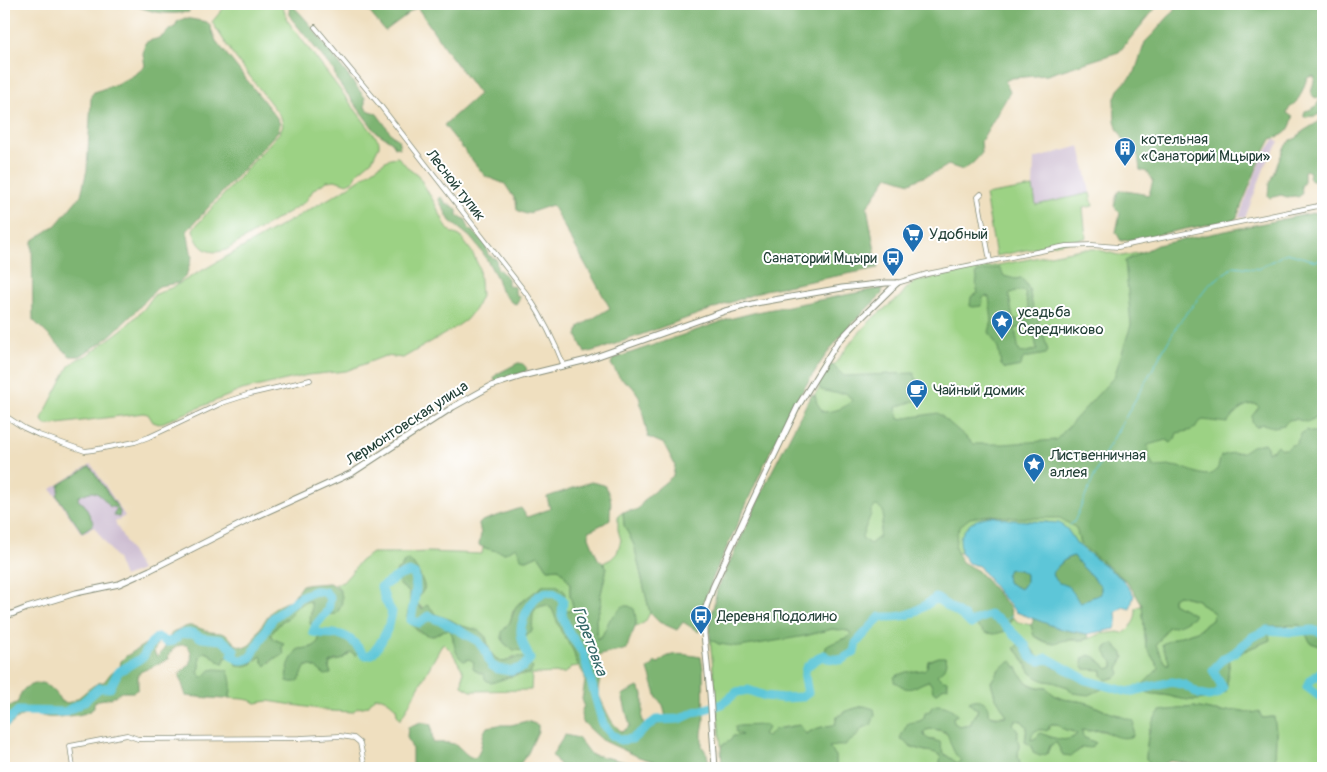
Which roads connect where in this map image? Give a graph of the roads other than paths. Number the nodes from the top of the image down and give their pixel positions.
1 (315, 27) dead end
2 (981, 194) dead end
3 (1323, 205) edge
4 (990, 261) junction
5 (897, 283) junction
6 (564, 366) junction
7 (310, 380) dead end
8 (4, 415) edge
9 (4, 617) edge
10 (73, 768) edge
11 (365, 768) edge
12 (715, 768) edge

1 - 6 street, Лесной тупик
2 - 4 street
3 - 4 street
4 - 5 street
5 - 6 street, Лермонтовская улица
5 - 12 street
6 - 9 street, Лермонтовская улица
7 - 8 street
10 - 11 street

